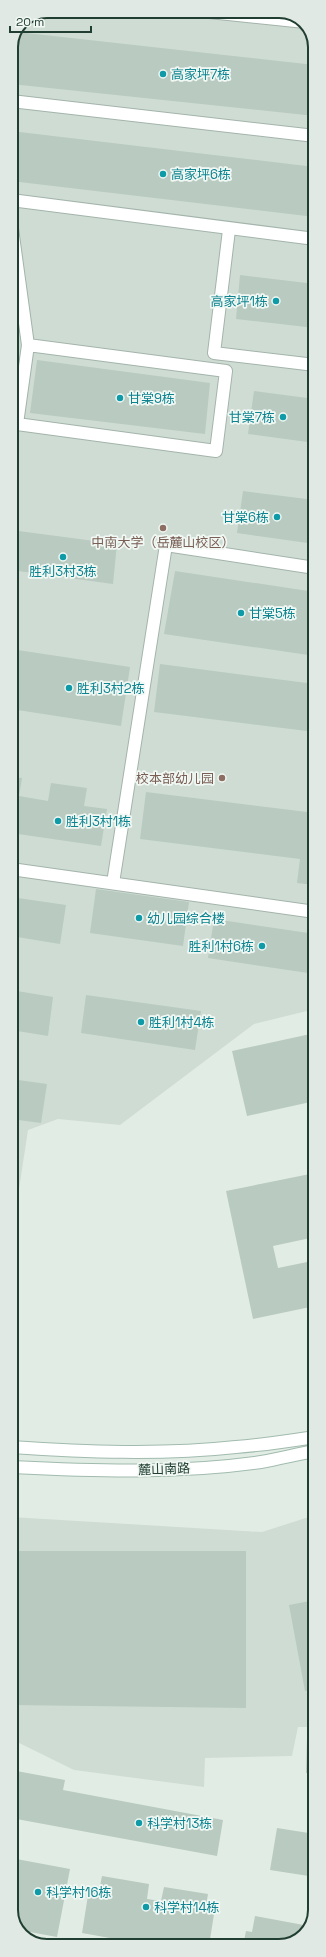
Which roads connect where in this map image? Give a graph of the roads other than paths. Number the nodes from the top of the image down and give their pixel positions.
1 (267, 18) edge
2 (291, 21) edge
3 (18, 103) edge
4 (308, 135) edge
5 (18, 201) edge
6 (229, 230) junction
7 (308, 238) edge
8 (18, 272) edge
9 (28, 345) junction
10 (308, 364) edge
11 (18, 417) edge
12 (18, 424) edge
13 (308, 567) edge
14 (18, 870) edge
15 (113, 883) junction
16 (308, 911) edge
17 (308, 1438) edge
18 (18, 1447) edge
19 (308, 1452) edge
20 (18, 1467) edge

1 - 2 street
3 - 4 street
5 - 6 street
6 - 7 street
6 - 10 street
8 - 9 street
9 - 11 street
9 - 12 street
13 - 15 street
14 - 15 street
15 - 16 street
17 - 18 street, 麓山南路
19 - 20 street, 麓山南路

